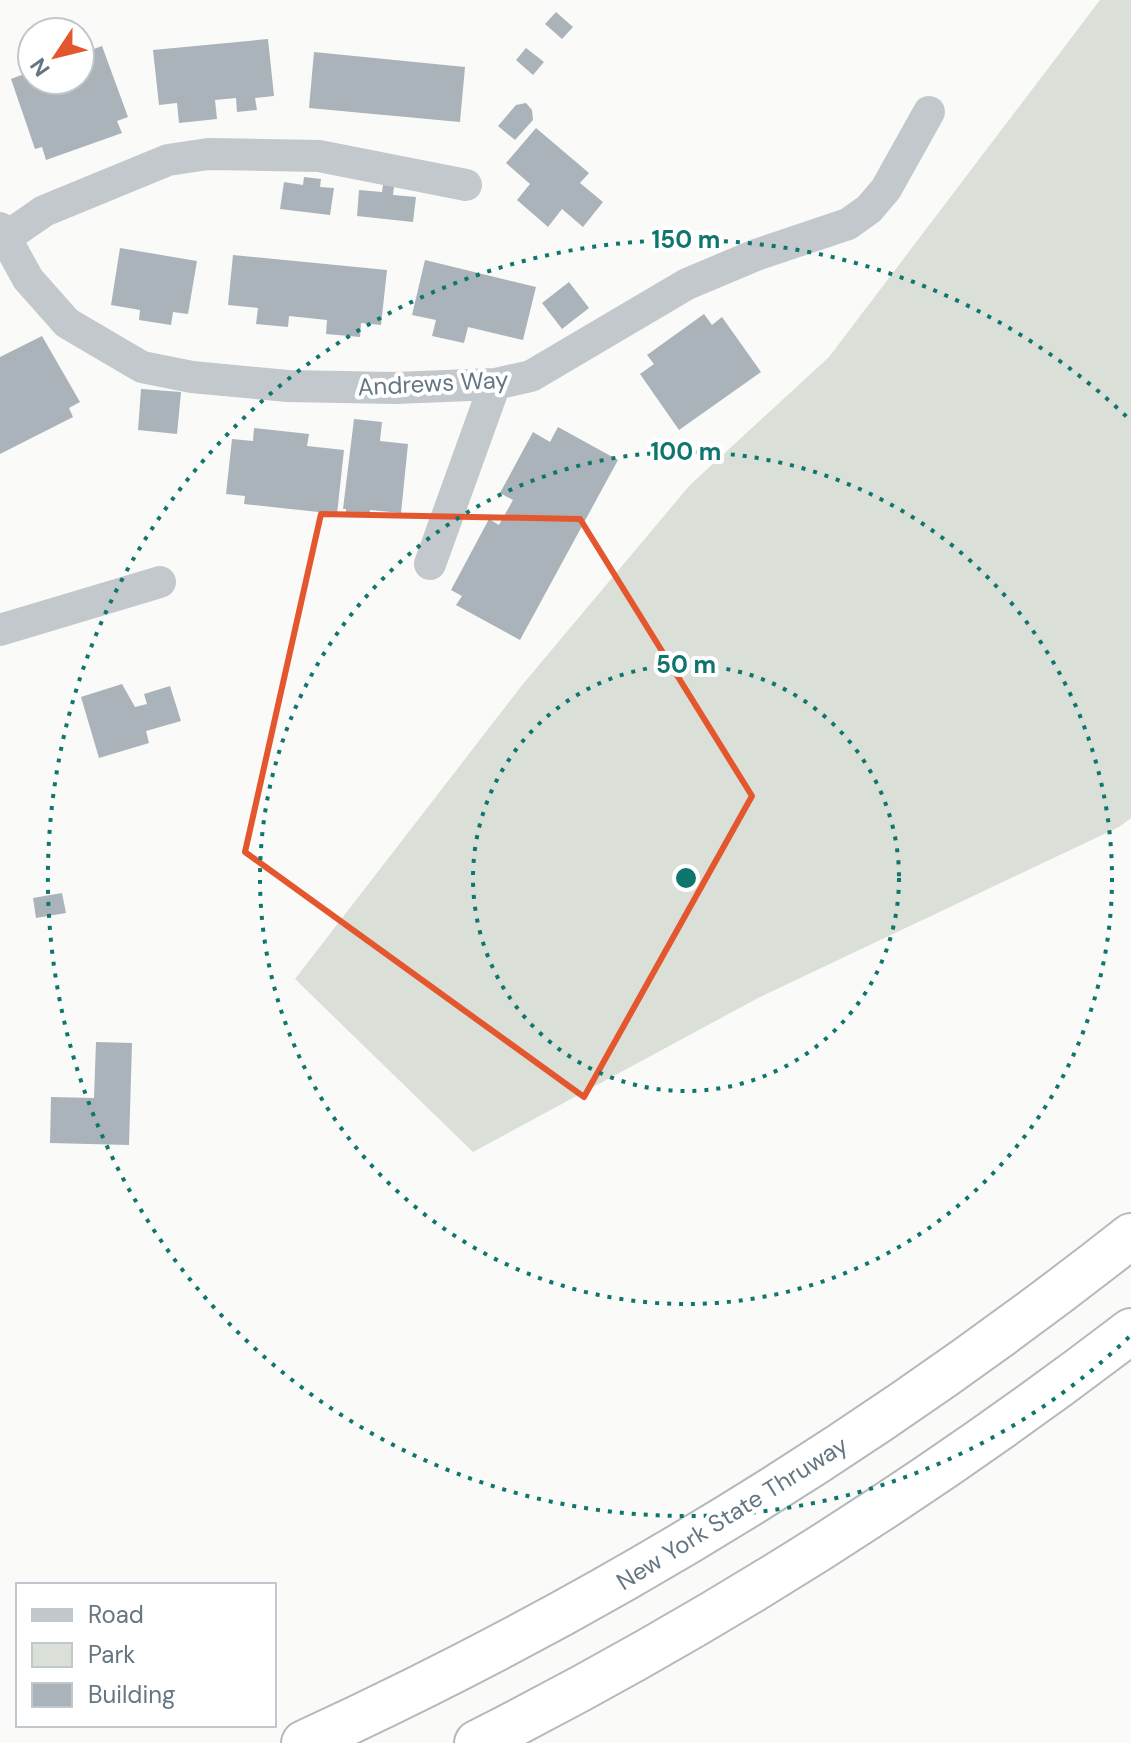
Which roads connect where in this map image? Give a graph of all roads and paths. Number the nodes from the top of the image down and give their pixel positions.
1 (929, 112) dead end
2 (466, 185) dead end
3 (3, 233) edge
4 (495, 384) junction
5 (430, 564) dead end
6 (160, 582) dead end
7 (0, 630) edge
8 (1131, 1236) edge
9 (1131, 1331) edge
10 (304, 1743) edge
11 (477, 1743) edge

1 - 4 street, Andrews Way
2 - 3 street
3 - 4 street, Andrews Way
4 - 5 street
6 - 7 street
8 - 10 highway, New York State Thruway
9 - 11 highway

